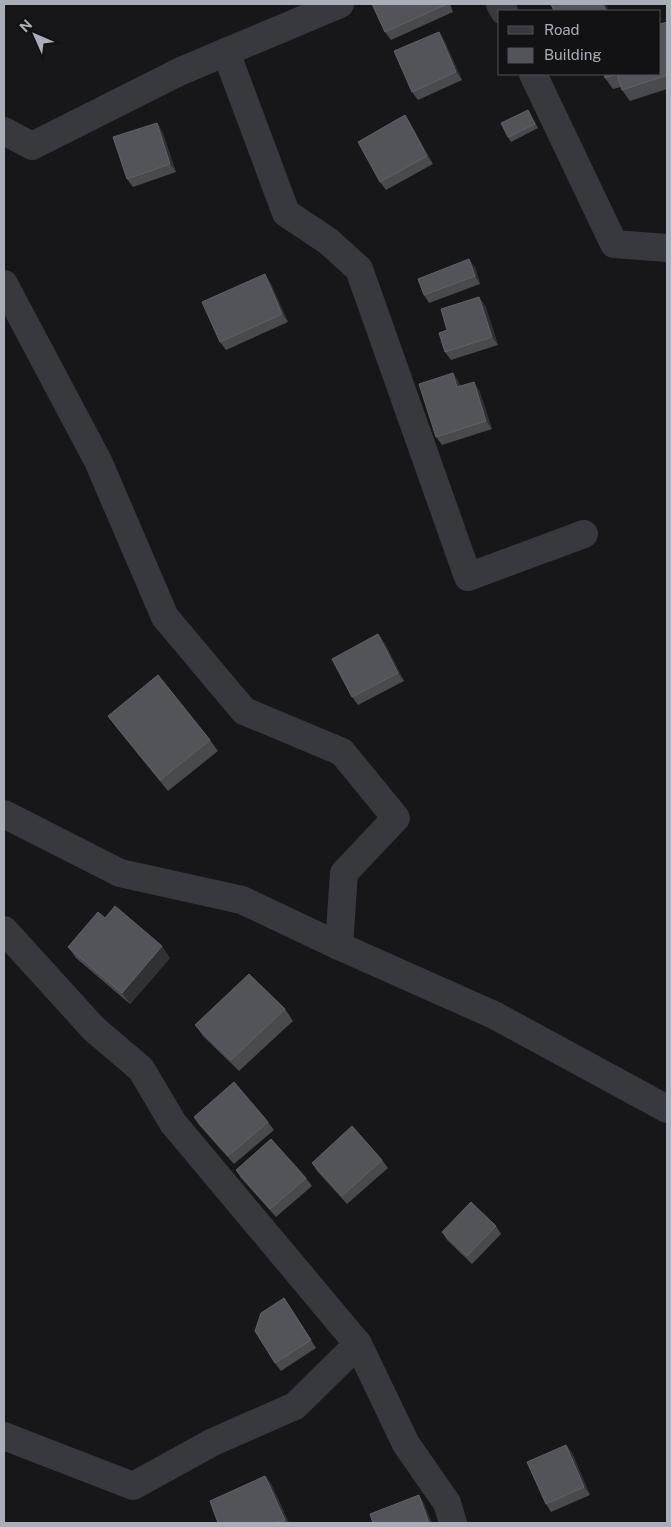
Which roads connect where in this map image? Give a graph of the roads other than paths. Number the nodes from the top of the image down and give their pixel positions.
1 (340, 4) edge
2 (226, 52) junction
3 (533, 75) edge
4 (4, 131) edge
5 (667, 248) edge
6 (4, 284) edge
7 (584, 534) dead end
8 (4, 814) edge
9 (4, 930) edge
10 (339, 946) junction
11 (667, 1109) edge
12 (358, 1344) junction
13 (4, 1436) edge
14 (453, 1523) edge

1 - 2 street
2 - 4 street
2 - 7 street
3 - 5 street
6 - 10 street
8 - 10 street
9 - 12 street
10 - 11 street
12 - 13 street
12 - 14 street

